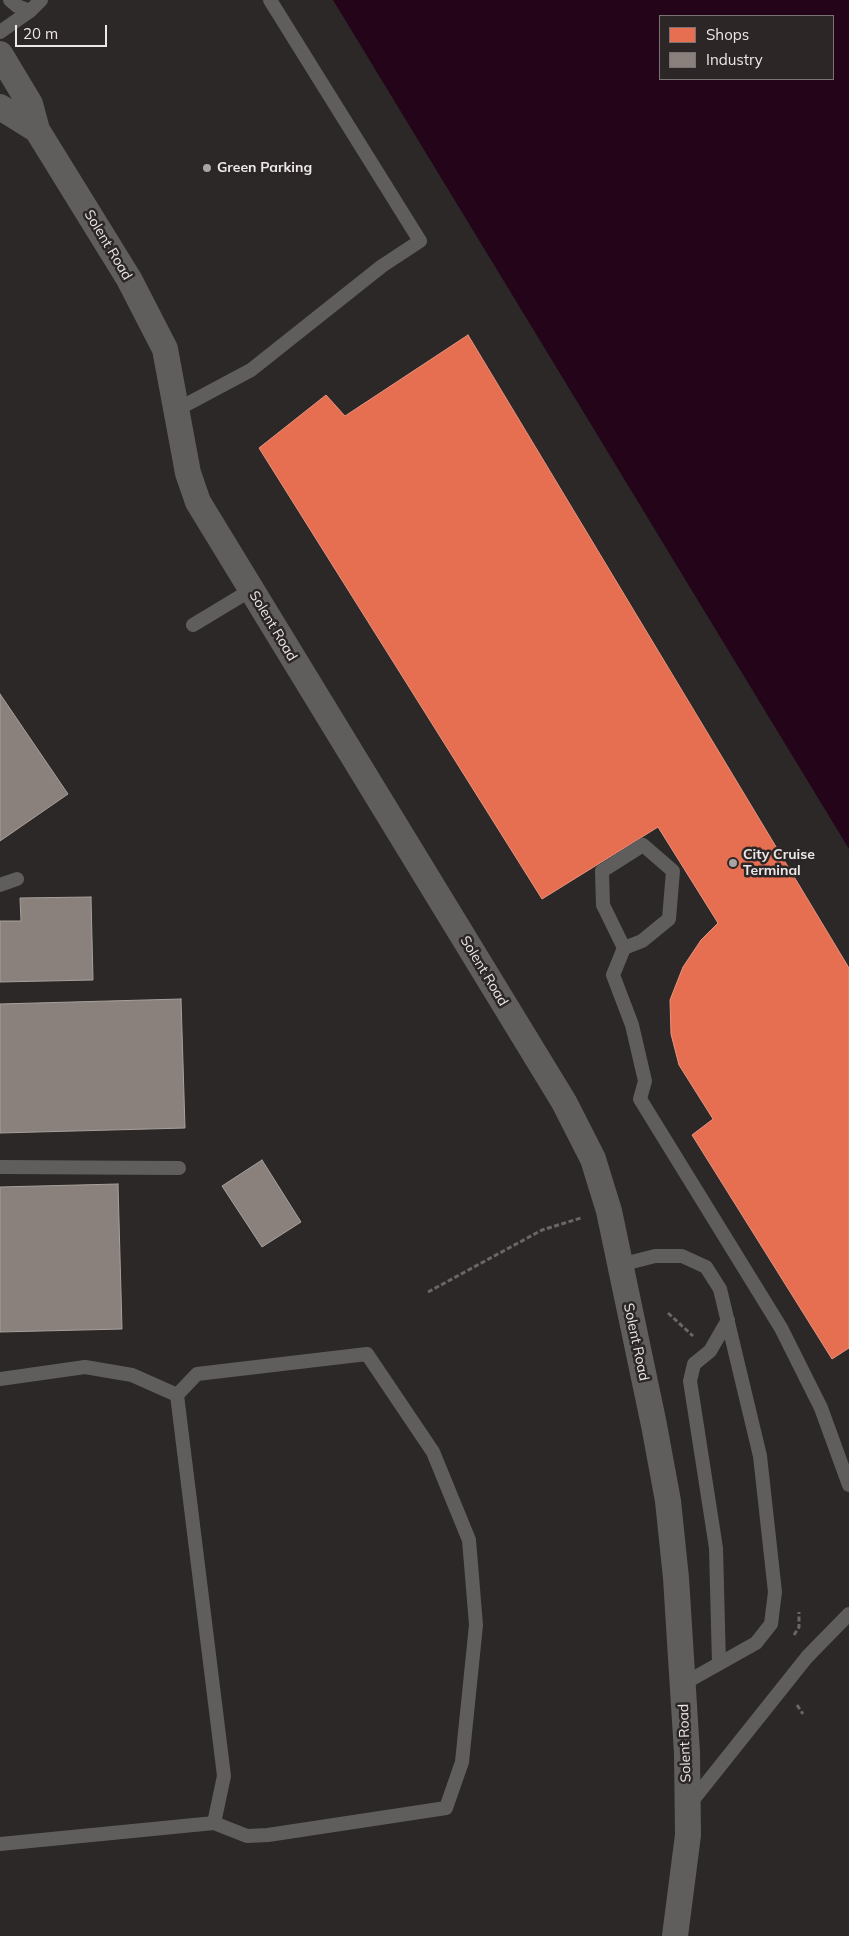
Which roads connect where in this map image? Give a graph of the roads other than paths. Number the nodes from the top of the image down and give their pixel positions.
1 (10, 0) edge
2 (40, 0) edge
3 (270, 0) edge
4 (30, 11) junction
5 (0, 32) edge
6 (0, 54) edge
7 (0, 107) edge
8 (37, 130) junction
9 (176, 410) junction
10 (251, 590) junction
11 (193, 625) dead end
12 (17, 880) dead end
13 (0, 885) edge
14 (624, 948) junction
15 (0, 1167) edge
16 (179, 1168) dead end
17 (620, 1265) junction
18 (728, 1320) junction
19 (0, 1379) edge
20 (177, 1395) junction
21 (849, 1485) edge
22 (849, 1614) edge
23 (719, 1664) junction
24 (683, 1684) junction
25 (687, 1808) junction
26 (214, 1823) junction
27 (0, 1844) edge
28 (675, 1936) edge

1 - 4 lane
2 - 4 lane
3 - 9 lane
4 - 5 lane
6 - 8 street
7 - 8 street, Solent Road
8 - 9 street, Solent Road
9 - 10 street, Solent Road
10 - 11 lane
10 - 17 street, Solent Road
12 - 13 lane
14 - 14 lane
14 - 21 lane
15 - 16 lane
17 - 18 lane
17 - 24 street, Solent Road
18 - 23 lane
18 - 23 lane
19 - 20 lane
20 - 26 lane
20 - 26 lane
22 - 25 lane
23 - 24 lane
24 - 25 street, Solent Road
25 - 28 street, Solent Road
26 - 27 lane

